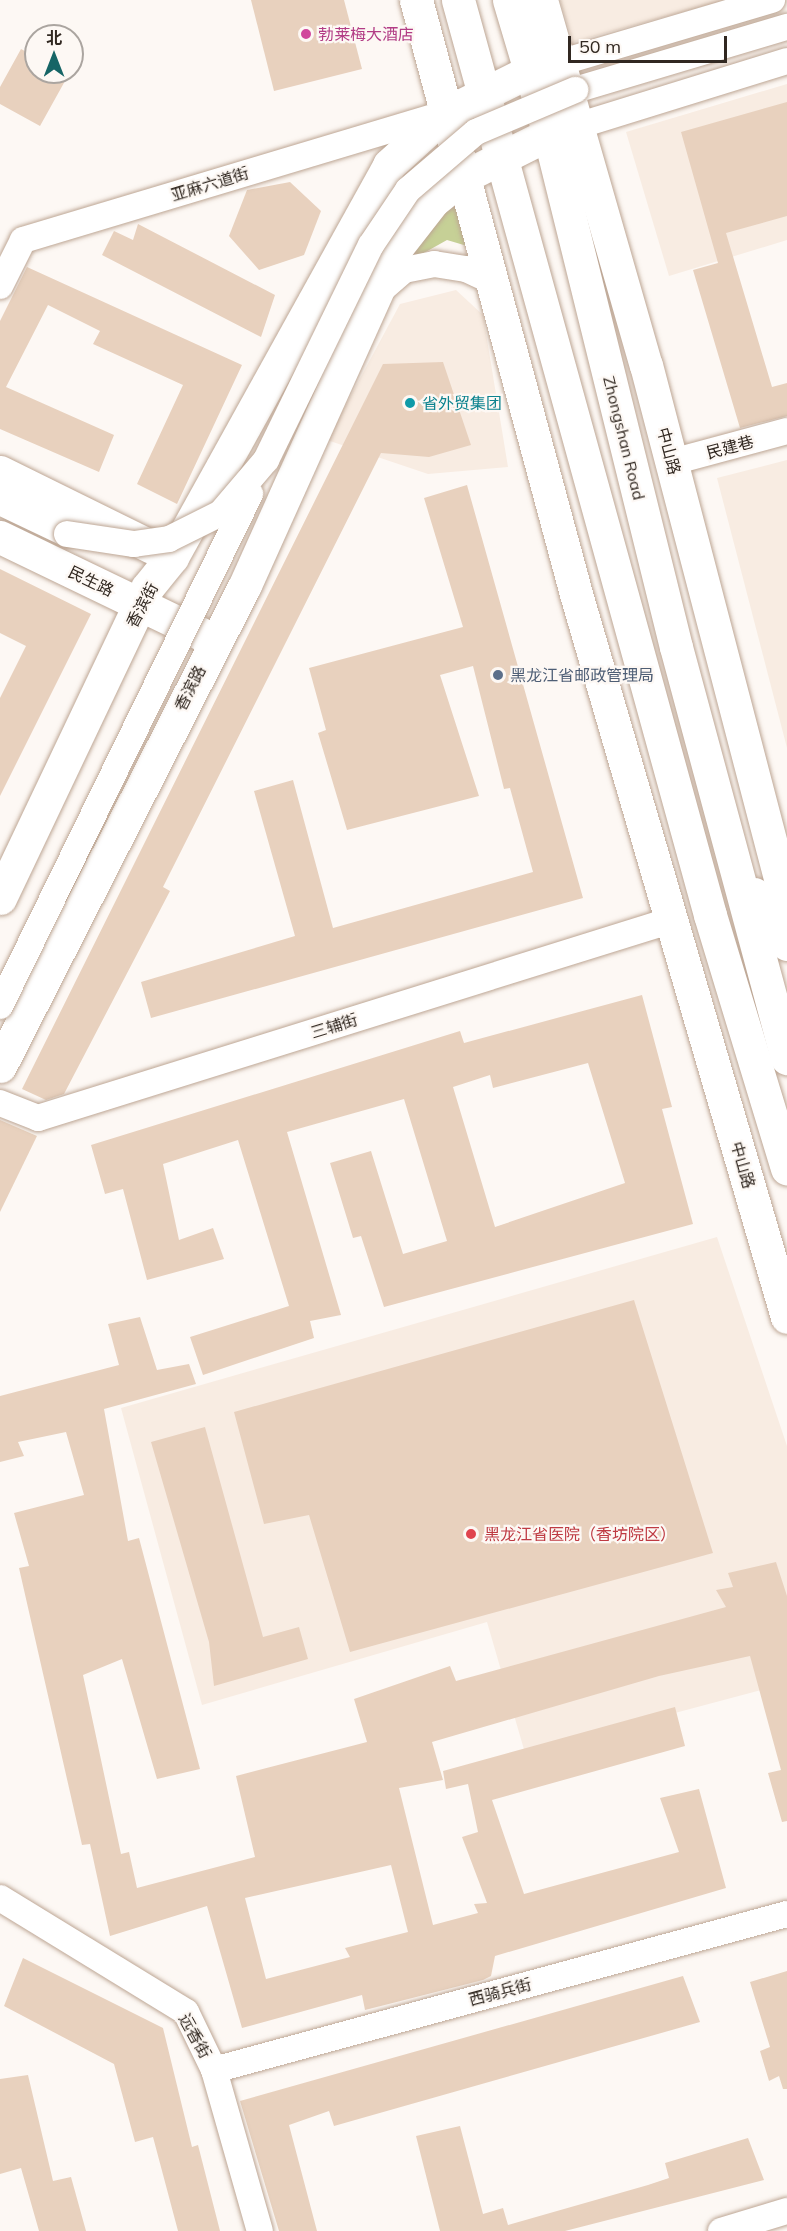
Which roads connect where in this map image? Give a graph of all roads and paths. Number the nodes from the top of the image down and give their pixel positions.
1 (416, 0) edge
2 (458, 0) edge
3 (509, 0) edge
4 (541, 0) edge
5 (772, 0) edge
6 (787, 27) edge
7 (787, 61) edge
8 (545, 68) junction
9 (485, 90) junction
10 (446, 113) junction
11 (563, 130) junction
12 (503, 153) junction
13 (463, 177) junction
14 (490, 280) junction
15 (0, 285) edge
16 (369, 305) junction
17 (787, 431) edge
18 (266, 460) junction
19 (672, 462) junction
20 (0, 472) edge
21 (0, 502) edge
22 (598, 510) junction
23 (0, 537) edge
24 (172, 557) junction
25 (698, 557) junction
26 (576, 594) junction
27 (140, 605) junction
28 (631, 631) junction
29 (214, 640) junction
30 (676, 647) junction
31 (697, 866) junction
32 (741, 875) junction
33 (786, 893) edge
34 (0, 898) edge
35 (669, 921) junction
36 (787, 944) edge
37 (0, 1006) edge
38 (700, 1013) junction
39 (787, 1058) edge
40 (0, 1066) edge
41 (0, 1103) edge
42 (787, 1169) edge
43 (787, 1317) edge
44 (0, 1898) edge
45 (787, 1914) edge
46 (214, 2070) junction
47 (787, 2211) edge
48 (260, 2231) edge
49 (722, 2231) edge

1 - 10 main road
2 - 9 main road
3 - 8 main road, Zhongshan Road
4 - 8 main road
5 - 8 street
6 - 18 street, bridge
7 - 11 street
8 - 9 main road, 香滨街
8 - 11 main road, Zhongshan Road
9 - 10 main road, 香滨街
9 - 12 main road
10 - 13 main road
10 - 15 street, 亚麻六道街
10 - 24 main road, 香滨街
11 - 12 main road, 香滨路
11 - 19 main road, 中山路
11 - 30 main road, Zhongshan Road
12 - 13 main road, 香滨路
12 - 22 main road
13 - 14 main road
13 - 16 main road, 香滨路
14 - 16 street
14 - 26 main road
16 - 29 main road, 香滨路
17 - 19 street, 民建巷
18 - 21 street, bridge
18 - 37 street, bridge
19 - 25 main road, 中山路
20 - 24 main road
22 - 26 main road
22 - 28 main road
23 - 27 main road, 民生路
24 - 27 main road, 香滨街
25 - 30 main road
25 - 33 main road, 中山路
26 - 28 main road
26 - 35 main road
27 - 29 main road, 民生路
27 - 34 main road, 香滨街
28 - 31 main road
29 - 40 main road, 香滨路
30 - 32 main road, Zhongshan Road
31 - 38 main road
31 - 42 main road
32 - 36 main road
32 - 39 main road, Zhongshan Road
35 - 38 main road
35 - 41 street, 三辅街
38 - 43 main road, 中山路
44 - 46 street, 远香街
45 - 46 street, 西骑兵街
46 - 48 street, 远香街
47 - 49 street

